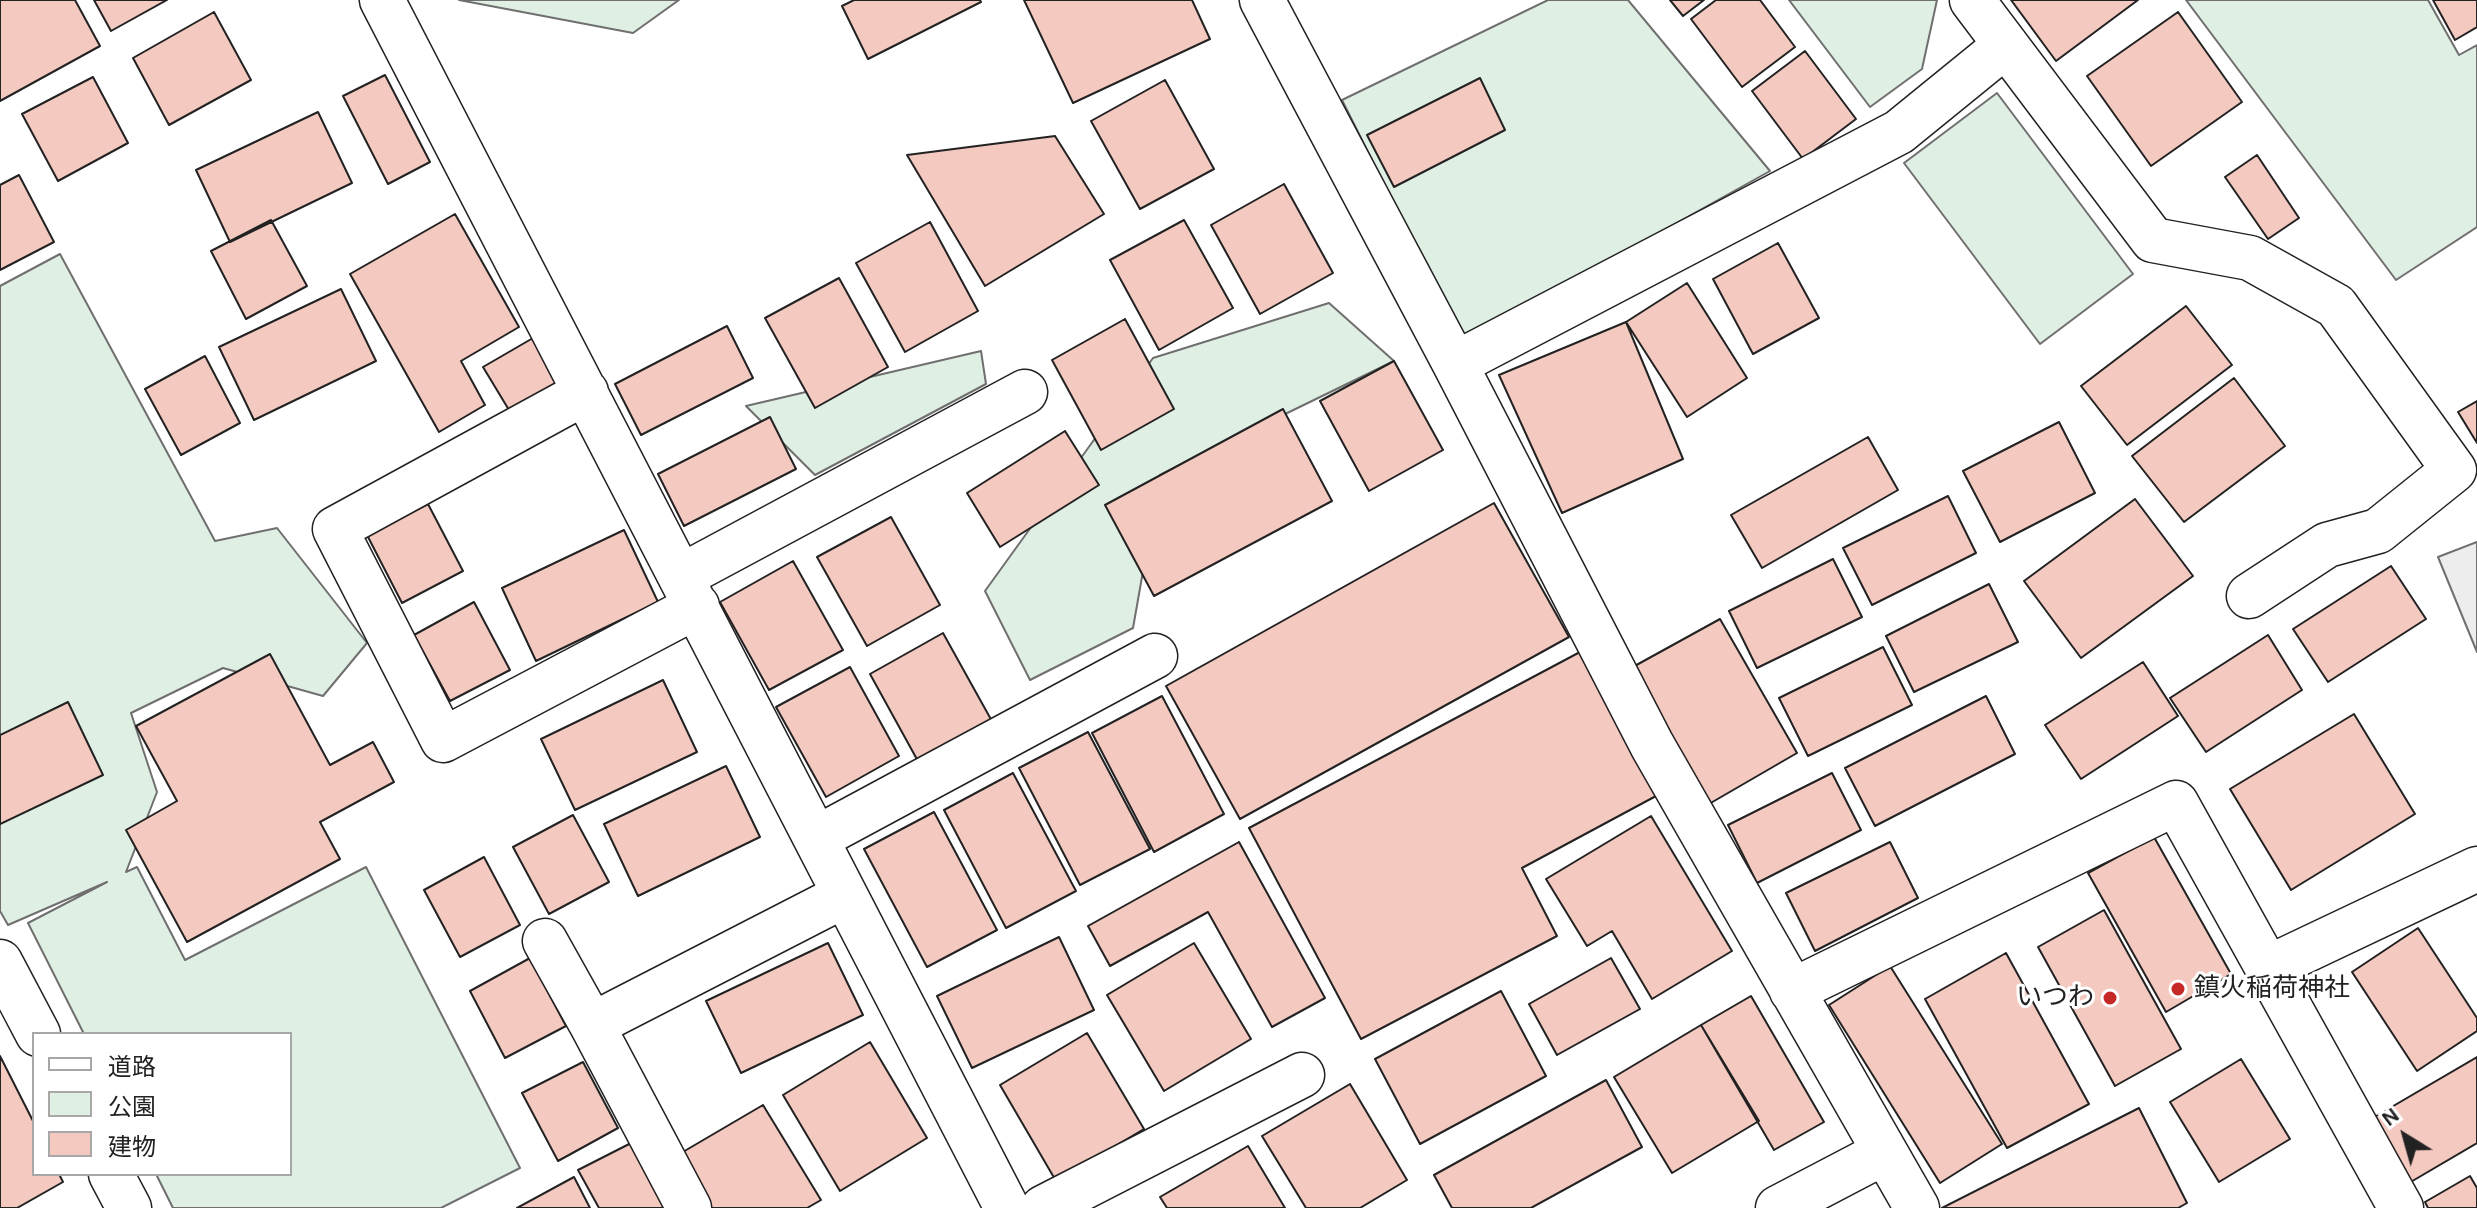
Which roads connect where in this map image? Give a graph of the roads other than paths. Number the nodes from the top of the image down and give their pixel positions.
1 (382, 0) edge
2 (1262, 0) edge
3 (1972, 0) edge
4 (2006, 45) junction
5 (1455, 364) junction
6 (586, 392) junction
7 (1025, 392) dead end
8 (689, 591) junction
9 (2249, 596) dead end
10 (1155, 656) dead end
11 (817, 838) junction
12 (2477, 869) edge
13 (845, 895) junction
14 (545, 941) dead end
15 (0, 962) edge
16 (2268, 968) junction
17 (1792, 991) junction
18 (592, 1025) junction
19 (37, 1032) edge
20 (1302, 1075) dead end
21 (1885, 1152) junction
22 (112, 1176) edge
23 (129, 1208) edge
24 (689, 1208) edge
25 (1007, 1208) edge
26 (1043, 1208) edge
27 (1778, 1208) edge
28 (1917, 1208) edge
29 (2401, 1208) edge

1 - 6 street
2 - 5 street
3 - 4 street
4 - 5 street
4 - 9 street
5 - 17 street
6 - 8 street
6 - 8 street
7 - 8 street
8 - 11 street
10 - 11 street
11 - 13 street
12 - 16 street
13 - 18 street
13 - 25 street
14 - 18 street
15 - 19 street
16 - 17 street
16 - 29 street
17 - 21 street
18 - 24 street
20 - 26 street
21 - 27 street
21 - 28 street
22 - 23 street

